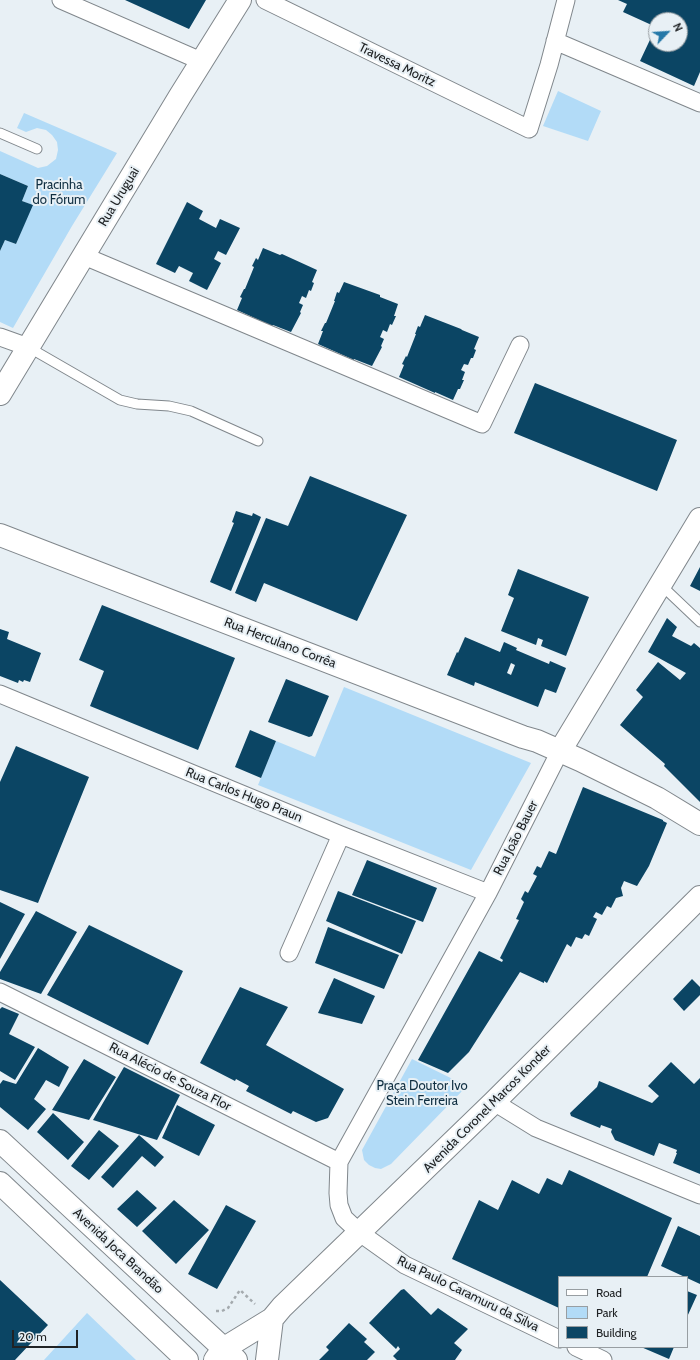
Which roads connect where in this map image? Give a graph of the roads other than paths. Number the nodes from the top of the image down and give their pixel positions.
1 (61, 0) edge
2 (240, 0) edge
3 (265, 0) edge
4 (566, 0) edge
5 (555, 41) junction
6 (201, 61) junction
7 (700, 103) edge
8 (0, 133) edge
9 (37, 149) dead end
10 (84, 256) junction
11 (0, 337) edge
12 (520, 345) dead end
13 (28, 347) junction
14 (6, 370) edge
15 (0, 394) edge
16 (258, 441) dead end
17 (700, 519) edge
18 (0, 535) edge
19 (661, 585) junction
20 (700, 622) edge
21 (0, 694) edge
22 (560, 751) junction
23 (700, 824) edge
24 (340, 835) junction
25 (488, 894) junction
26 (700, 897) edge
27 (289, 953) dead end
28 (0, 992) edge
29 (494, 1102) junction
30 (0, 1141) edge
31 (339, 1162) junction
32 (0, 1183) edge
33 (700, 1195) edge
34 (360, 1233) junction
35 (272, 1319) junction
36 (558, 1339) edge
37 (578, 1348) edge
38 (225, 1356) edge
39 (187, 1360) edge
40 (267, 1360) edge
41 (604, 1360) edge

1 - 6 street
2 - 6 main road, Rua Uruguai
3 - 5 street, Travessa Moritz
4 - 5 street
5 - 7 street
6 - 10 main road, Rua Uruguai
8 - 9 lane
10 - 12 street
10 - 13 main road, Rua Uruguai
11 - 13 street
13 - 14 main road, Rua Uruguai
13 - 16 lane
14 - 15 main road, Rua Uruguai
17 - 19 main road, Rua João Bauer
18 - 22 main road, Rua Herculano Corrêa
19 - 20 lane
19 - 22 main road, Rua João Bauer
21 - 24 street, Rua Carlos Hugo Praun
22 - 23 main road, Rua Herculano Corrêa
22 - 25 street, Rua João Bauer
24 - 25 street, Rua Carlos Hugo Praun
24 - 27 street
25 - 31 street, Rua João Bauer
26 - 29 main road, Avenida Coronel Marcos Konder
28 - 31 street, Rua Alécio de Souza Flor
29 - 33 street
29 - 34 main road, Avenida Coronel Marcos Konder
30 - 38 main road, Avenida Joca Brandão
31 - 34 street, Rua Paulo Caramuru da Silva
32 - 39 main road
34 - 35 main road, Avenida Coronel Marcos Konder
34 - 36 street, Rua Paulo Caramuru da Silva
35 - 38 main road, Avenida Coronel Marcos Konder
35 - 40 main road
37 - 41 street

